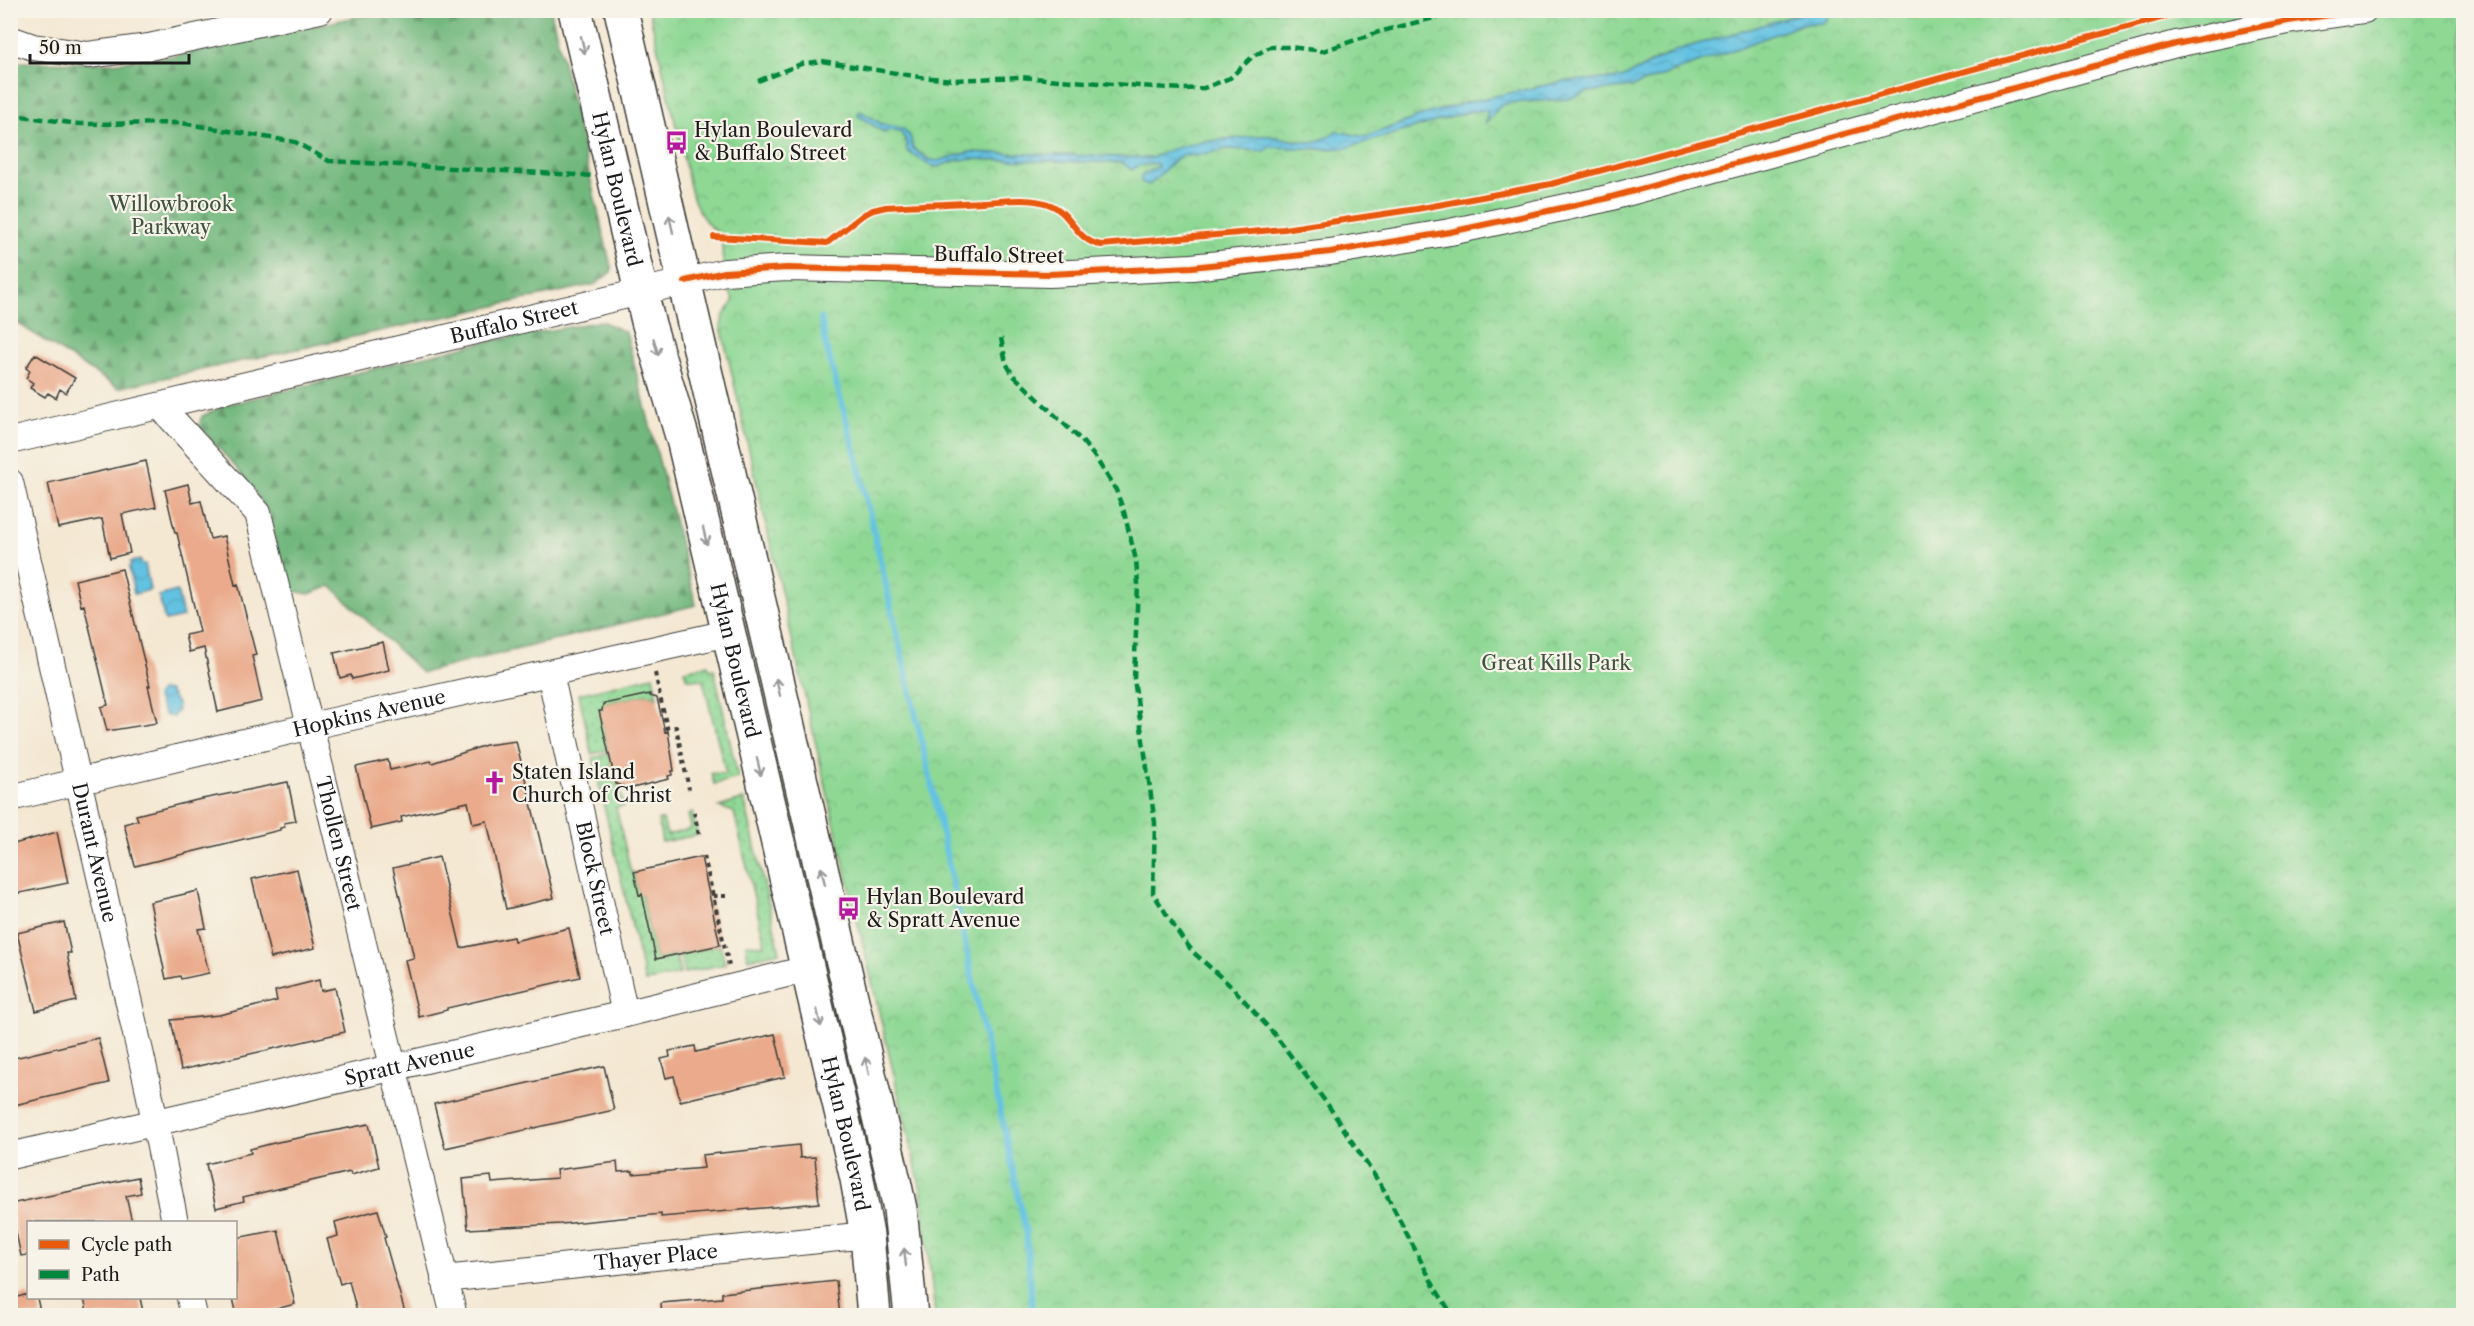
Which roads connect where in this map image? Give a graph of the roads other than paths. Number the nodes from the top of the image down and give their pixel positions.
1 (320, 10) edge
2 (575, 10) edge
3 (621, 10) edge
4 (2364, 10) edge
5 (10, 39) edge
6 (685, 281) junction
7 (641, 291) junction
8 (161, 407) junction
9 (10, 441) edge
10 (10, 482) edge
11 (728, 633) junction
12 (550, 673) junction
13 (311, 726) junction
14 (78, 782) junction
15 (10, 798) edge
16 (807, 969) junction
17 (625, 1014) junction
18 (392, 1068) junction
19 (154, 1123) junction
20 (10, 1156) edge
21 (175, 1221) edge
22 (867, 1235) junction
23 (444, 1279) junction
24 (190, 1299) edge
25 (194, 1316) edge
26 (454, 1316) edge
27 (874, 1316) edge
28 (911, 1316) edge

1 - 5 street
2 -> 7 main road, Hylan Boulevard
6 -> 3 main road, Hylan Boulevard
4 - 6 street, Buffalo Street
6 - 7 street, Buffalo Street
28 -> 6 main road, Hylan Boulevard
7 - 8 street, Buffalo Street
7 -> 11 main road, Hylan Boulevard
8 - 9 street, Buffalo Street
8 - 13 street, Thollen Street
10 - 14 street, Durant Avenue
11 - 12 street, Hopkins Avenue
11 -> 16 main road, Hylan Boulevard
12 - 13 street, Hopkins Avenue
12 - 17 street, Block Street
13 - 14 street, Hopkins Avenue
13 - 18 street, Thollen Street
14 - 15 street, Hopkins Avenue
14 - 19 street, Durant Avenue
16 - 17 street, Spratt Avenue
16 -> 22 main road, Hylan Boulevard
17 - 18 street, Spratt Avenue
18 - 19 street, Spratt Avenue
18 - 23 street, Thollen Street
19 - 20 street, Spratt Avenue
19 - 21 street, Durant Avenue
22 - 23 street, Thayer Place
22 - 27 main road, Hylan Boulevard
23 - 26 street, Thollen Street
24 - 25 street

